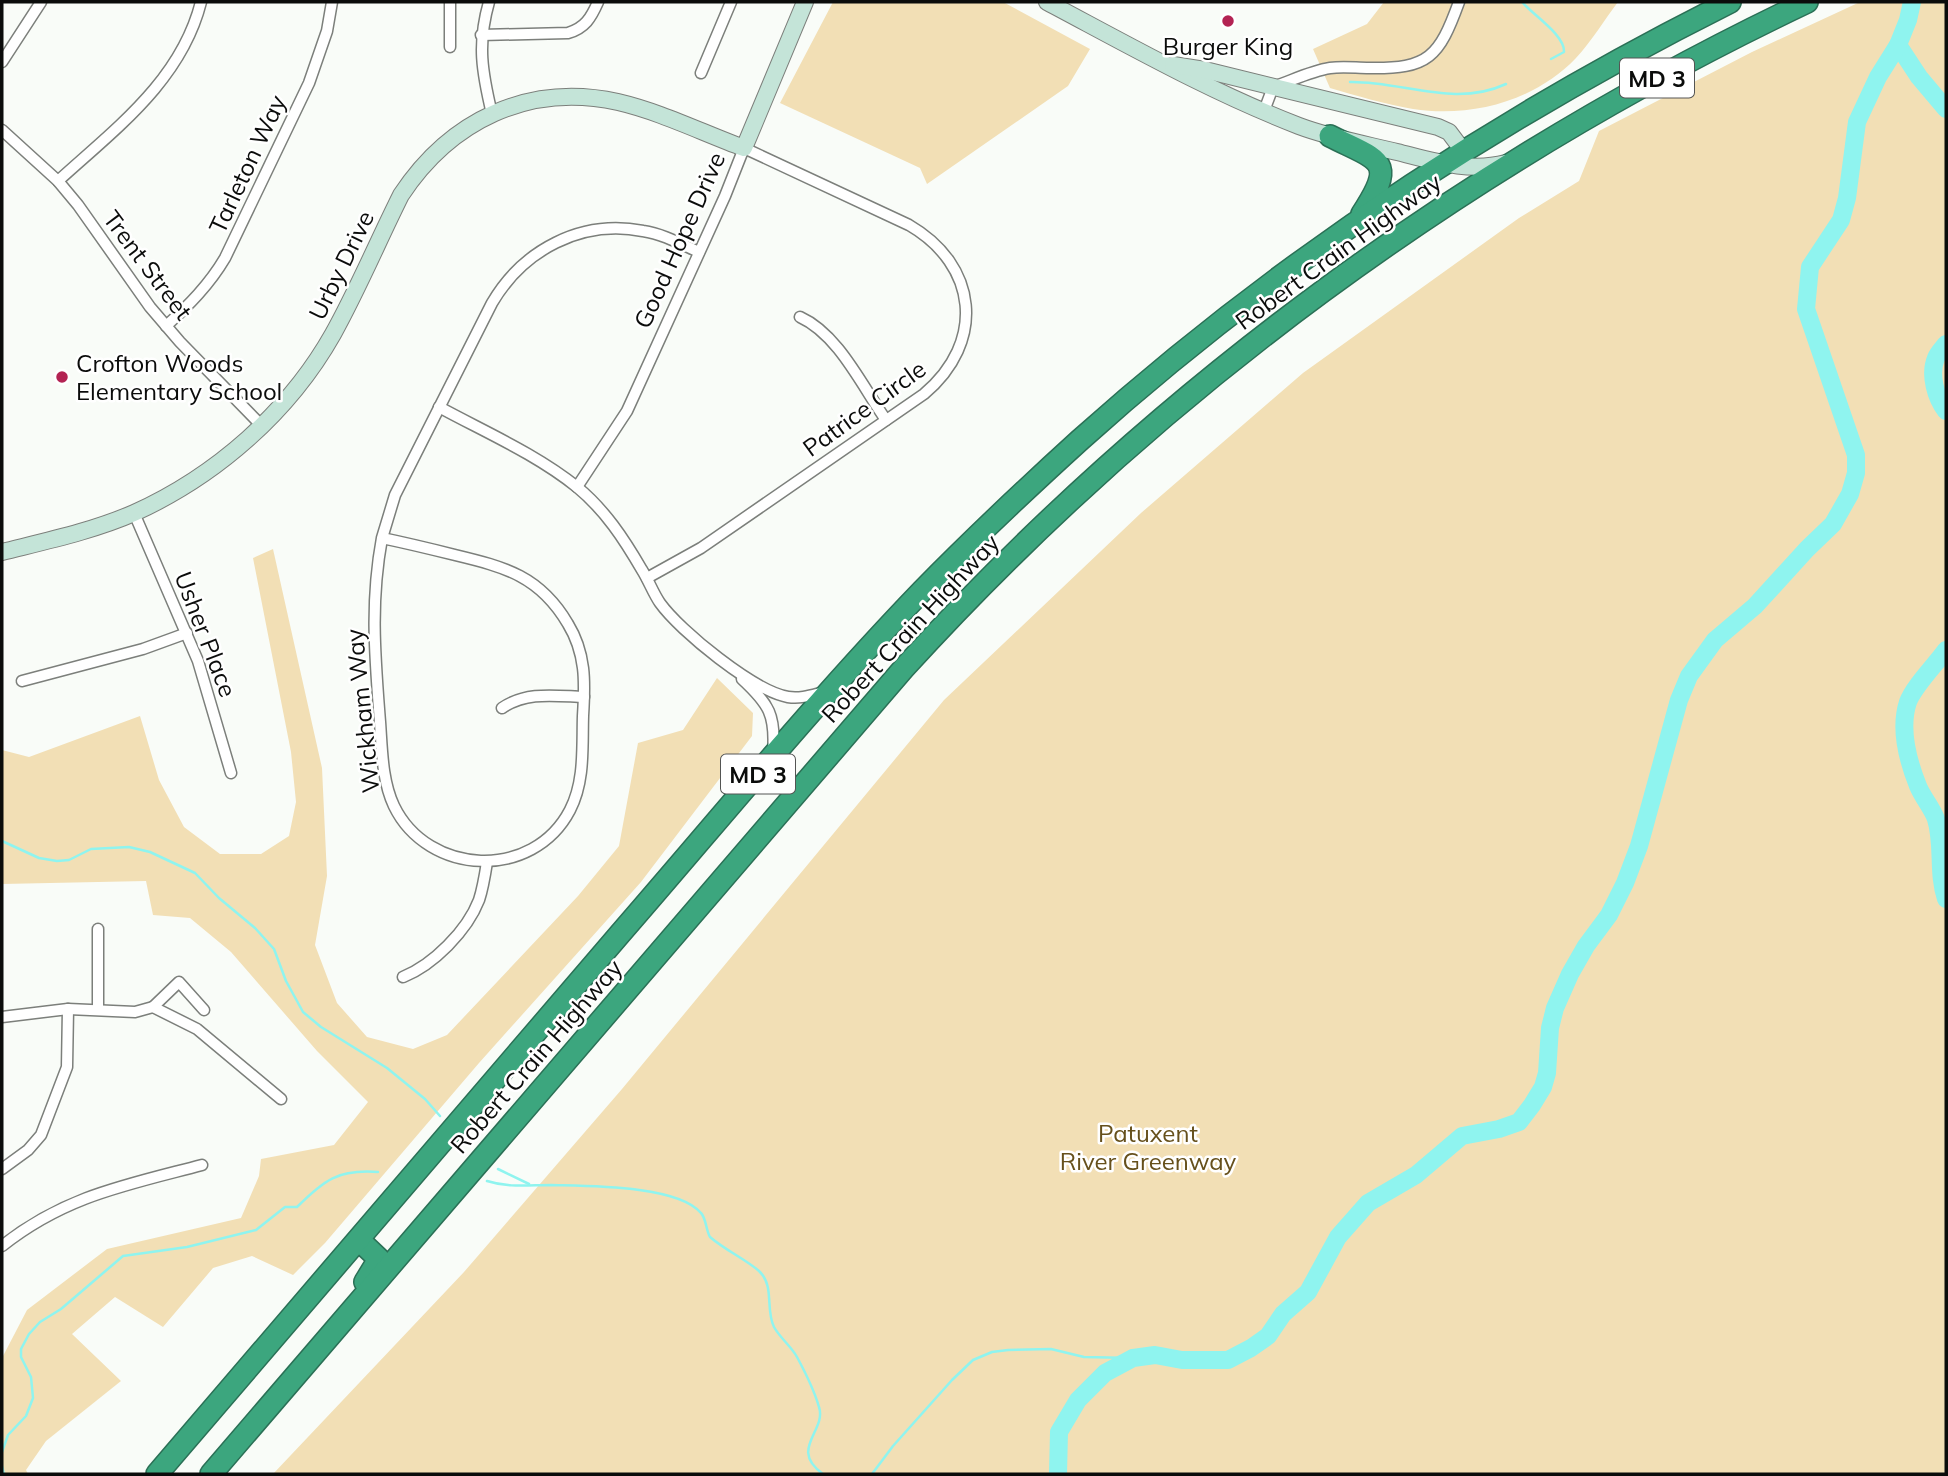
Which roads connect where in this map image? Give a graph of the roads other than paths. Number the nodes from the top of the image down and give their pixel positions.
1 (41, 2) edge
2 (201, 2) edge
3 (332, 2) edge
4 (450, 2) edge
5 (489, 2) edge
6 (598, 2) edge
7 (731, 2) edge
8 (805, 2) edge
9 (1046, 2) edge
10 (1459, 2) edge
11 (1730, 2) edge
12 (1807, 2) edge
13 (481, 35) junction
14 (450, 47) dead end
15 (2, 62) edge
16 (1165, 64) junction
17 (701, 73) dead end
18 (1273, 87) junction
19 (1264, 111) junction
20 (492, 114) junction
21 (2, 130) edge
22 (1329, 136) junction
23 (744, 149) junction
24 (1467, 160) junction
25 (1511, 162) junction
26 (1444, 164) junction
27 (58, 181) junction
28 (1461, 195) junction
29 (1356, 223) junction
30 (699, 252) junction
31 (800, 317) dead end
32 (166, 326) junction
33 (439, 407) junction
34 (886, 420) junction
35 (262, 426) junction
36 (577, 487) junction
37 (134, 513) junction
38 (382, 538) junction
39 (2, 552) edge
40 (647, 578) junction
41 (187, 633) junction
42 (728, 664) junction
43 (22, 681) dead end
44 (831, 690) junction
45 (584, 697) junction
46 (502, 708) dead end
47 (773, 756) junction
48 (231, 773) dead end
49 (487, 862) junction
50 (98, 929) dead end
51 (403, 977) dead end
52 (153, 1007) junction
53 (68, 1009) junction
54 (98, 1009) junction
55 (204, 1010) dead end
56 (2, 1017) edge
57 (281, 1099) dead end
58 (202, 1165) dead end
59 (2, 1169) edge
60 (359, 1240) junction
61 (2, 1246) edge
62 (325, 1342) junction
63 (158, 1474) edge
64 (211, 1474) edge

1 - 15 street
2 - 27 street
3 - 32 street, Tarleton Way
4 - 14 street
5 - 13 street
6 - 13 street
7 - 17 street
8 - 23 street, Good Hope Drive
9 - 16 street
10 - 18 street
11 - 24 highway, Robert Crain Highway / MD 3
12 - 25 highway, Robert Crain Highway / MD 3
13 - 20 street
16 - 18 street
16 - 19 street
18 - 19 street
18 - 24 street
19 - 22 street
20 - 23 street, Urby Drive
20 - 35 street, Urby Drive
21 - 27 street, Trent Street
22 - 26 street
22 - 29 highway
23 - 30 street, Good Hope Drive
23 - 34 street, Patrice Circle
24 - 25 street
24 - 26 highway, Robert Crain Highway / MD 3
24 - 28 highway
25 - 28 highway, Robert Crain Highway / MD 3
26 - 29 highway, Robert Crain Highway / MD 3
27 - 32 street, Trent Street
28 - 62 highway, Robert Crain Highway / MD 3
29 - 44 highway, Robert Crain Highway / MD 3
30 - 33 street, Wickham Way
30 - 36 street, Good Hope Drive
31 - 34 street
32 - 35 street, Trent Street
33 - 36 street
33 - 38 street, Wickham Way
34 - 40 street, Patrice Circle
35 - 37 street, Urby Drive
36 - 40 street
37 - 39 street, Urby Drive
37 - 41 street, Usher Place
38 - 45 street, Wickham Way
38 - 49 street, Wickham Way
40 - 42 street
41 - 43 street
41 - 48 street, Usher Place
42 - 44 street
42 - 47 street
44 - 47 highway, Robert Crain Highway / MD 3
45 - 46 street
45 - 49 street, Wickham Way
47 - 60 highway, Robert Crain Highway / MD 3
49 - 51 street
50 - 54 street
52 - 54 street
52 - 55 street
52 - 57 street
53 - 54 street
53 - 56 street
53 - 59 street
58 - 61 street
60 - 62 highway
60 - 63 highway, Robert Crain Highway / MD 3
62 - 64 highway, Robert Crain Highway / MD 3

